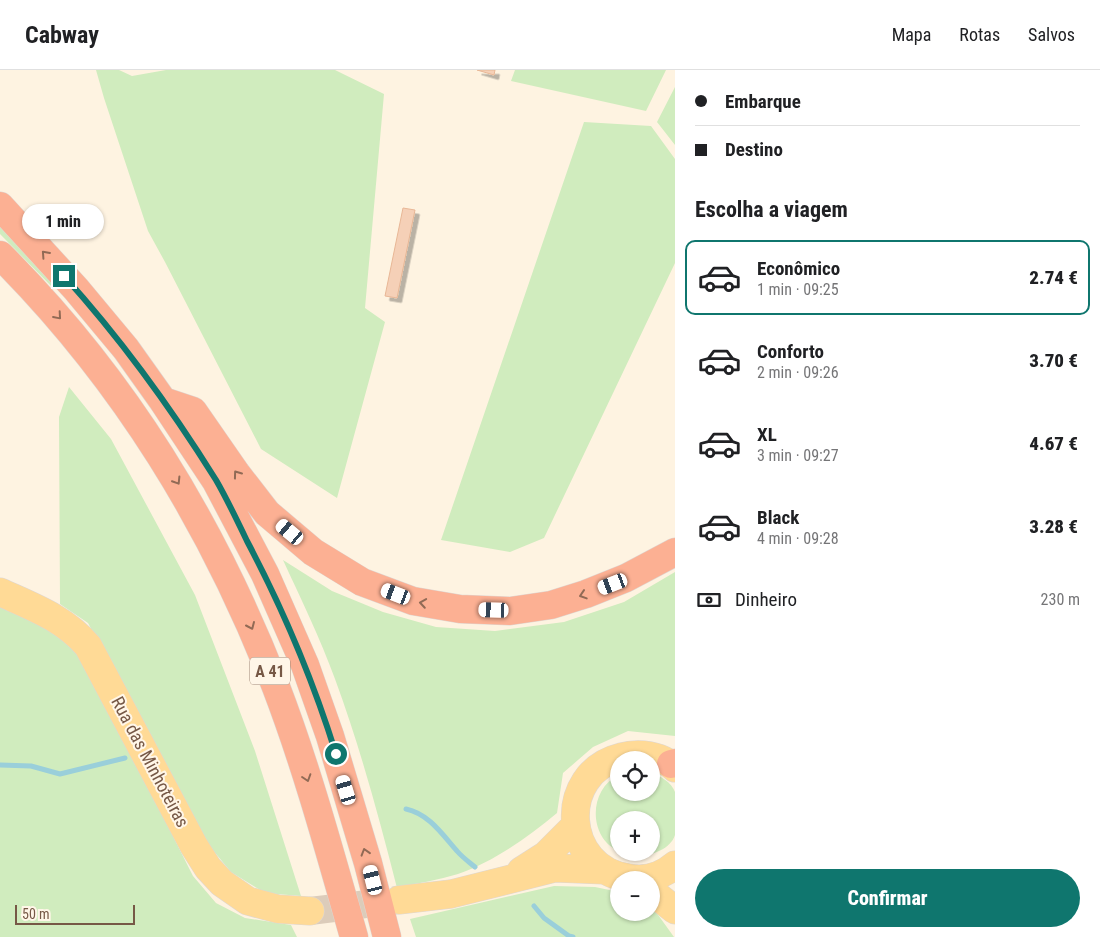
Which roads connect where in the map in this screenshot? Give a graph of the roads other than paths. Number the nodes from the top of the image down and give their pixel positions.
1 (0, 206) edge
2 (0, 255) edge
3 (163, 401) junction
4 (675, 552) edge
5 (0, 592) edge
6 (674, 765) edge
7 (575, 826) junction
8 (675, 865) edge
9 (610, 872) edge
10 (660, 874) edge
11 (610, 875) edge
12 (509, 879) junction
13 (660, 898) edge
14 (399, 900) tunnel mouth
15 (675, 910) edge
16 (310, 911) tunnel mouth
17 (351, 931) edge
18 (387, 937) edge

3 -> 1 highway, A 41
2 -> 17 highway, A 41
4 -> 3 highway
18 -> 3 highway, A 41
5 - 16 main road, Rua das Minhoteiras
6 - 7 main road
7 - 9 main road
7 - 12 main road
8 - 10 main road
11 - 12 main road
12 - 14 main road
13 - 15 main road

